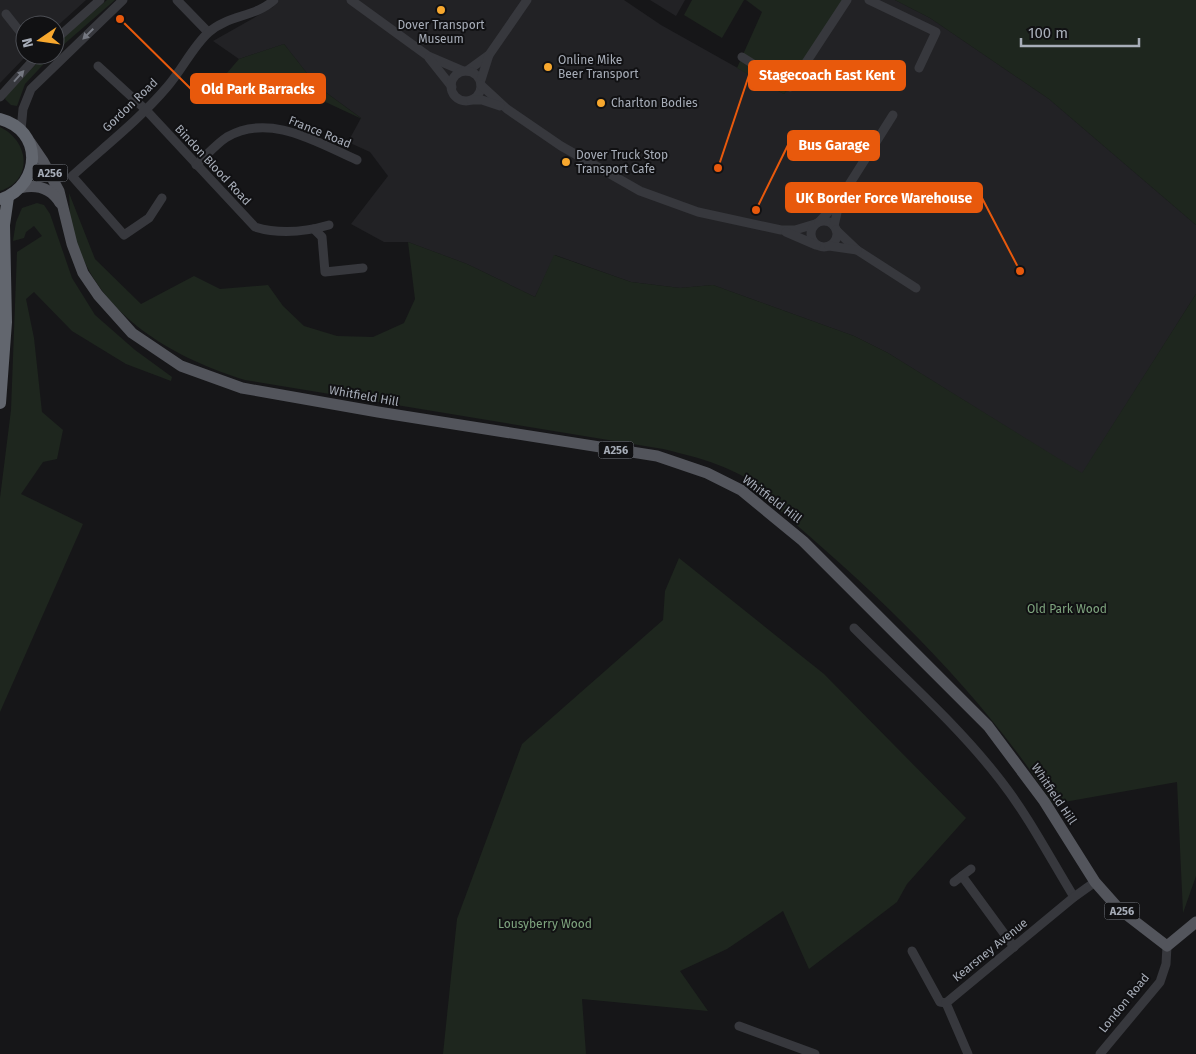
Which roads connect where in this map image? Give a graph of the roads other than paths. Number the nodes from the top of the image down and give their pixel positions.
1 (100, 0) edge
2 (123, 0) edge
3 (177, 0) edge
4 (274, 0) edge
5 (351, 0) edge
6 (527, 0) edge
7 (847, 0) edge
8 (869, 0) edge
9 (6, 14) dead end
10 (15, 25) edge
11 (65, 31) edge
12 (208, 32) junction
13 (489, 55) junction
14 (428, 56) junction
15 (742, 57) dead end
16 (29, 65) edge
17 (98, 66) dead end
18 (919, 68) dead end
19 (465, 71) junction
20 (481, 83) junction
21 (452, 87) junction
22 (0, 97) edge
23 (469, 100) junction
24 (507, 109) junction
25 (146, 110) junction
26 (893, 115) dead end
27 (0, 119) edge
28 (24, 135) junction
29 (357, 160) dead end
30 (196, 165) junction
31 (20, 188) junction
32 (4, 198) edge
33 (162, 198) dead end
34 (840, 199) junction
35 (63, 212) junction
36 (817, 223) junction
37 (329, 224) dead end
38 (835, 228) junction
39 (314, 229) junction
40 (782, 230) junction
41 (824, 246) junction
42 (857, 250) junction
43 (363, 268) dead end
44 (916, 288) dead end
45 (2, 372) edge
46 (0, 403) edge
47 (854, 628) dead end
48 (971, 869) dead end
49 (962, 876) junction
50 (954, 882) dead end
51 (1095, 882) junction
52 (1074, 897) junction
53 (1196, 922) edge
54 (1166, 946) junction
55 (1014, 947) junction
56 (912, 951) dead end
57 (946, 1003) junction
58 (739, 1026) dead end
59 (815, 1054) edge
60 (968, 1054) edge
61 (1100, 1054) edge

1 - 11 street
2 -> 28 street
3 - 12 street
4 - 12 street, Gordon Road
5 - 14 street
6 - 13 street
7 - 15 street
8 - 18 street
9 - 10 street
12 - 25 street, Gordon Road
13 - 19 street
13 - 20 street
14 - 19 street
14 - 21 street
22 -> 16 street
17 - 25 street, Bindon Blood Road
19 - 20 street
19 - 21 street
20 - 23 street
20 - 24 street
21 - 23 street
23 - 24 street
24 - 40 street
25 - 30 street, Bindon Blood Road
25 - 33 street, Gordon Road
26 - 34 street
27 - 28 highway
28 - 31 highway
28 - 35 main road, Whitfield Hill / A256
29 - 30 street, France Road
30 - 39 street, Bindon Blood Road
31 - 32 highway
31 - 35 main road, Whitfield Hill / A256
32 - 45 highway
34 - 36 street
34 - 38 street
35 - 51 main road, Whitfield Hill / A256
36 - 38 street
36 - 40 street
36 - 41 street
37 - 39 street, Bindon Blood Road
38 - 41 street
38 - 42 street
39 - 43 street
40 - 41 street
41 - 42 street
42 - 44 street
45 - 46 highway
47 - 52 street
48 - 49 street
49 - 50 street
49 - 55 street
51 - 52 street, Kearsney Avenue
51 - 54 main road, Whitfield Hill / A256
52 - 55 street, Kearsney Avenue
53 - 54 main road
54 - 61 street, London Road
55 - 57 street, Kearsney Avenue
56 - 57 street
57 - 60 street
58 - 59 street

